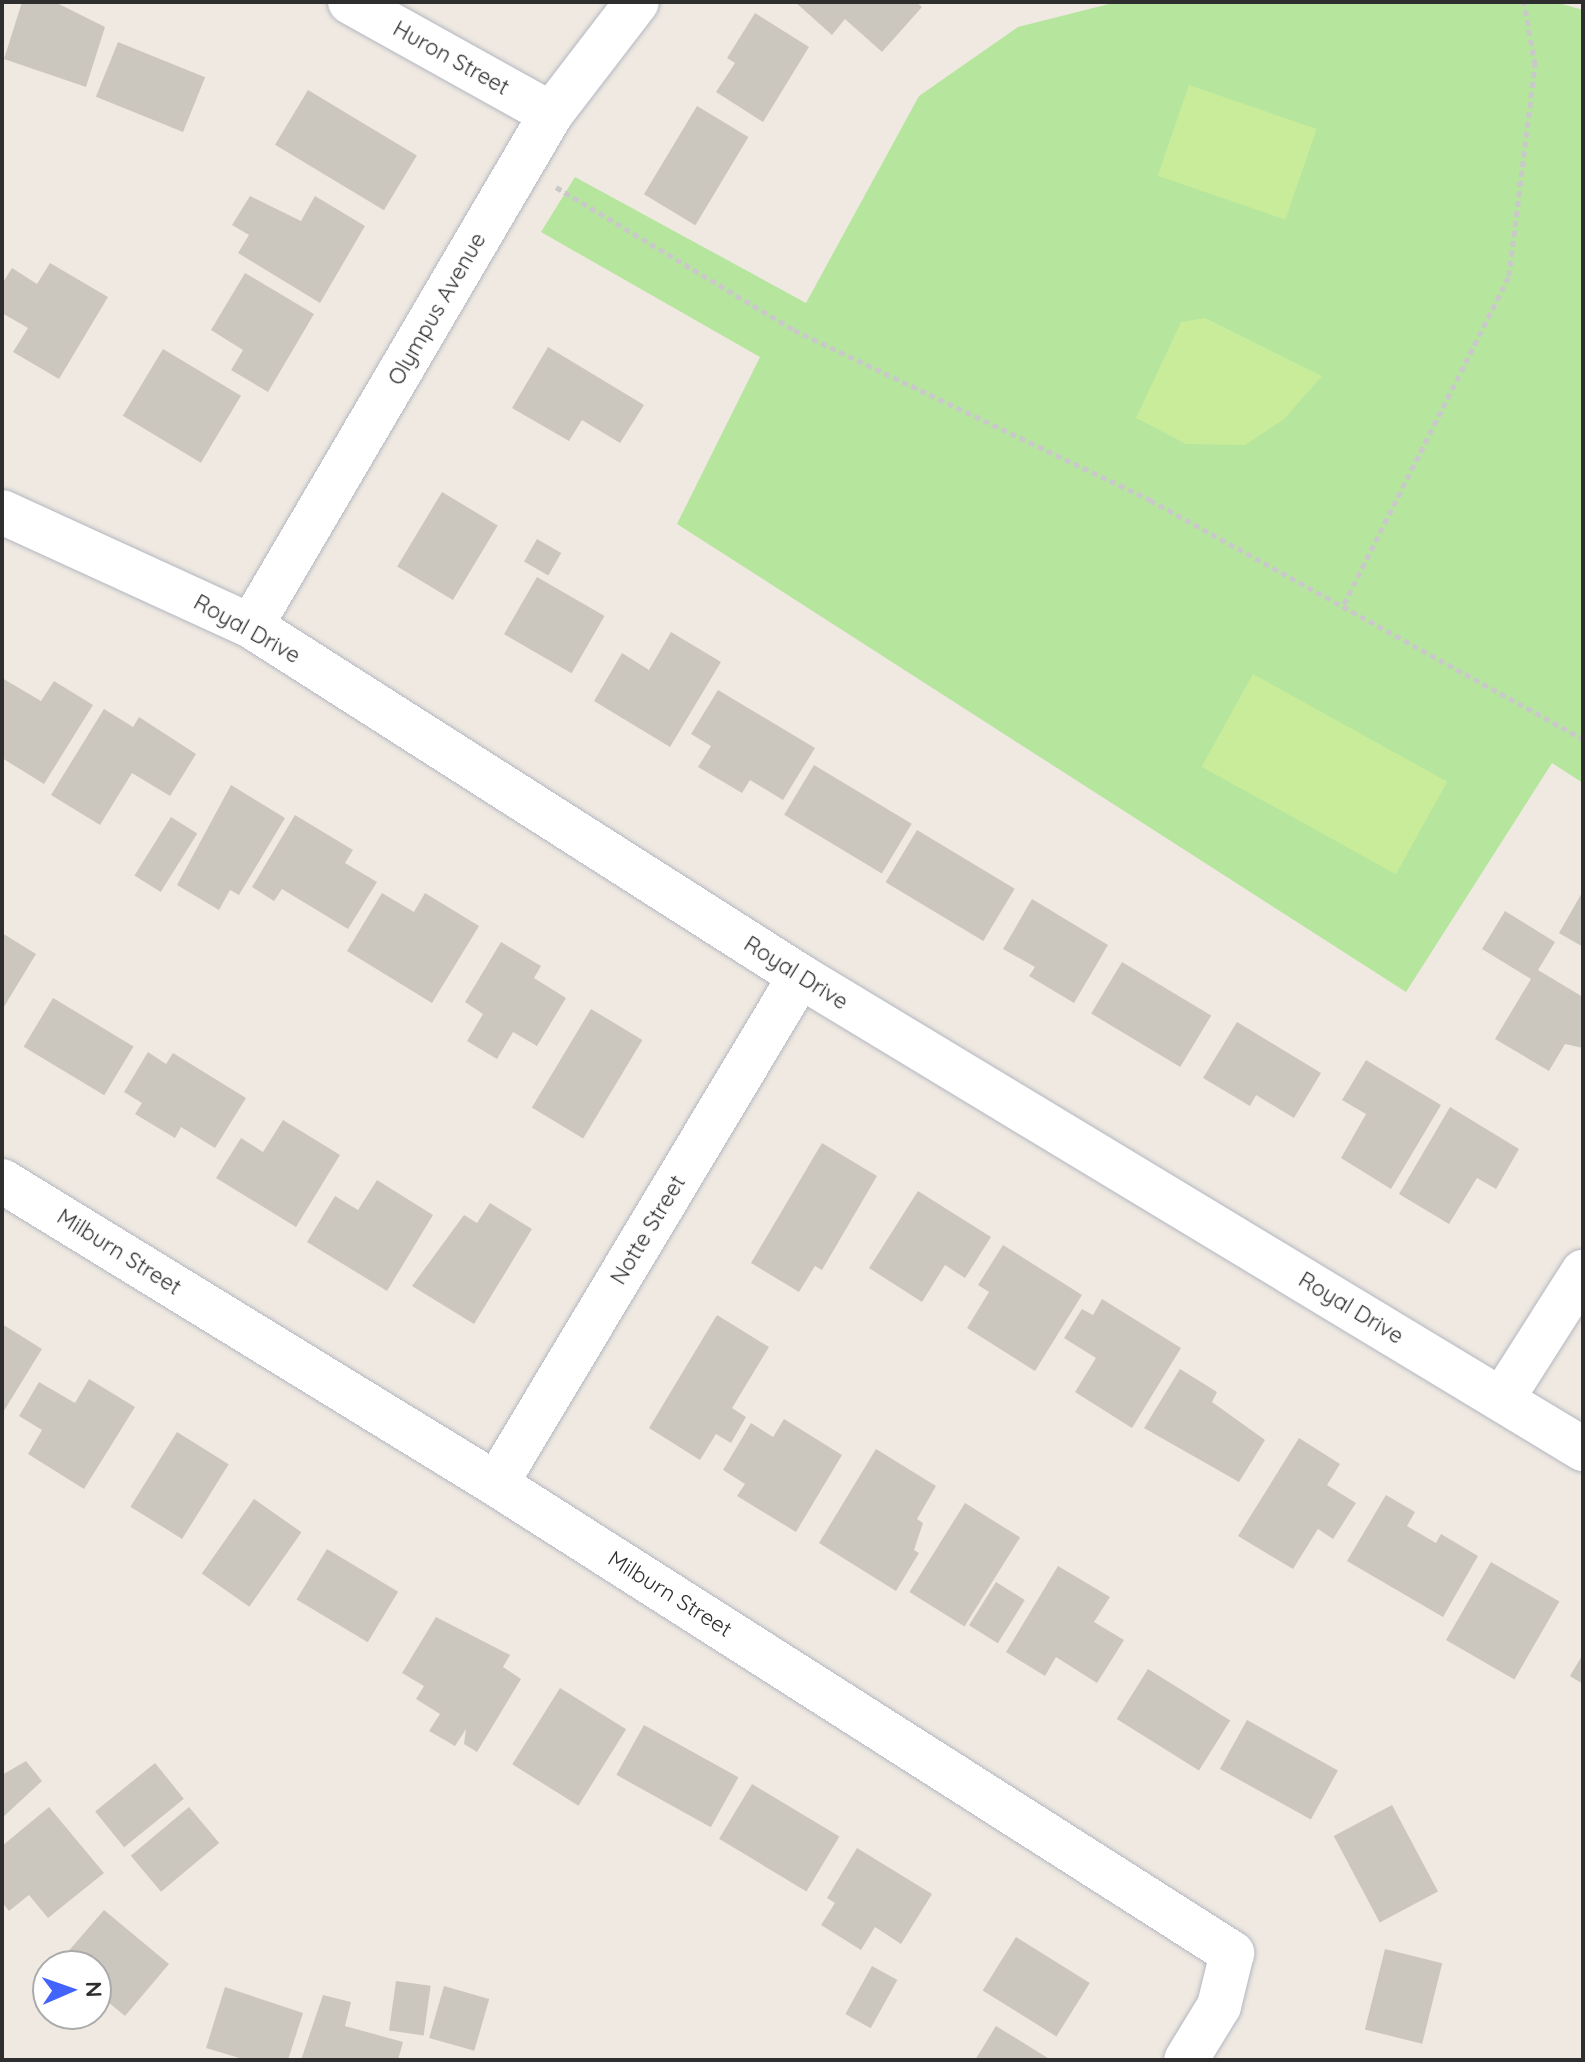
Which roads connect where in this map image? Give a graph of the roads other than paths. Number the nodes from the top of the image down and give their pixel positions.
1 (350, 2) edge
2 (637, 2) edge
3 (551, 114) junction
4 (2, 512) edge
5 (251, 626) junction
6 (800, 976) junction
7 (2, 1181) edge
8 (1583, 1272) edge
9 (1502, 1399) junction
10 (1583, 1449) edge
11 (496, 1484) junction
12 (1186, 2060) edge

1 - 3 street, Huron Street
2 - 3 street, Olympus Avenue
3 - 5 street, Olympus Avenue
4 - 5 street, Royal Drive
5 - 6 street, Royal Drive
6 - 9 street, Royal Drive
6 - 11 street, Notte Street
7 - 11 street, Milburn Street
8 - 9 street
9 - 10 street, Royal Drive
11 - 12 street, Milburn Street

